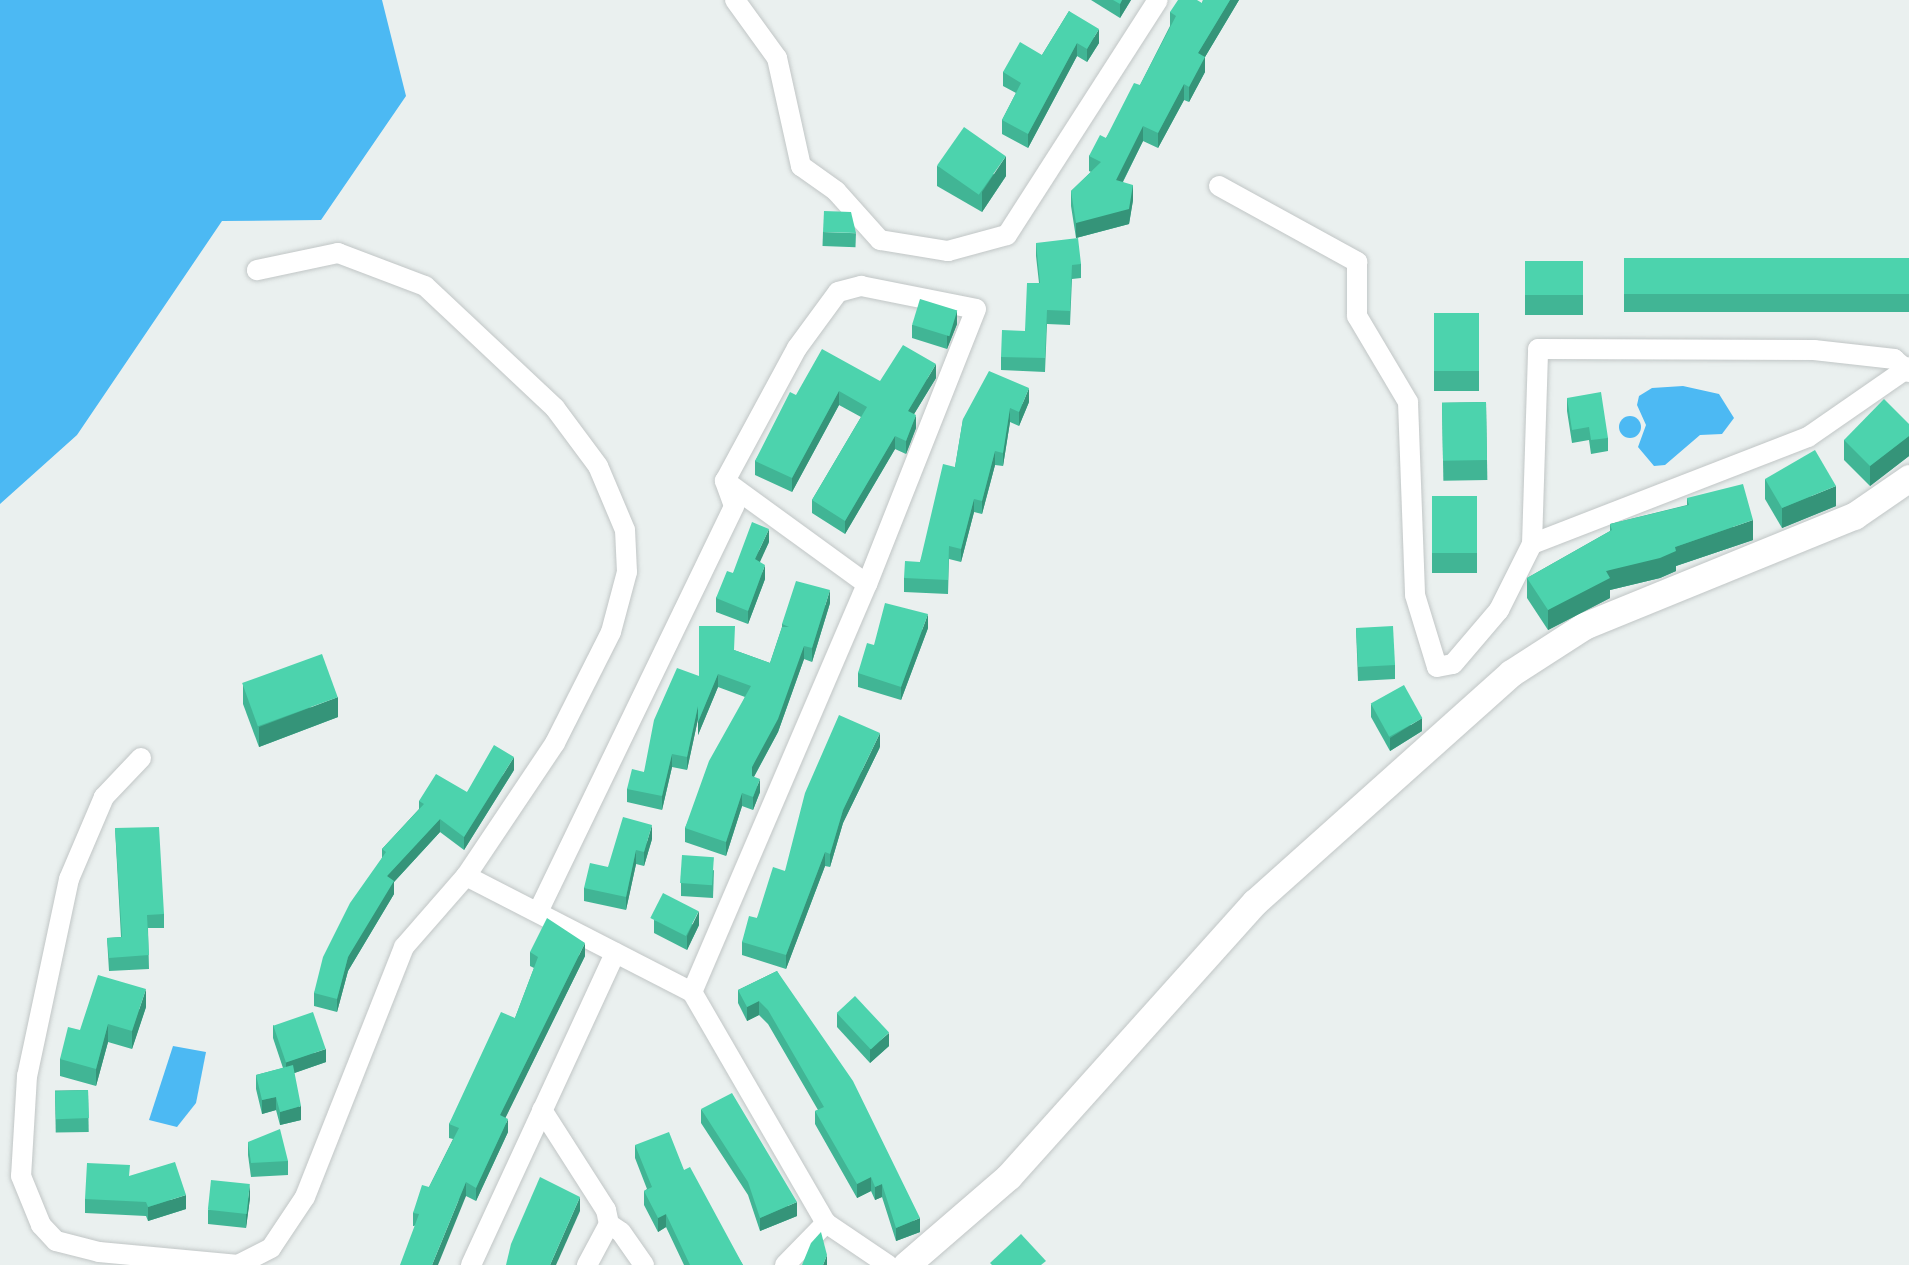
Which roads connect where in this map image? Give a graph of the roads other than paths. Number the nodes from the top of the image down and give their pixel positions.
1 (735, 0) edge
2 (1158, 0) edge
3 (1219, 186) dead end
4 (257, 270) dead end
5 (1908, 369) edge
6 (1909, 478) edge
7 (725, 481) junction
8 (1532, 544) junction
9 (867, 584) junction
10 (141, 758) dead end
11 (466, 876) junction
12 (538, 912) junction
13 (615, 953) junction
14 (692, 992) junction
15 (542, 1110) junction
16 (826, 1223) junction
17 (609, 1224) junction
18 (471, 1265) edge
19 (587, 1265) edge
20 (644, 1265) edge
21 (784, 1265) edge
22 (888, 1265) edge
23 (906, 1265) edge

1 - 2 street
3 - 8 street
4 - 11 street
5 - 8 street
5 - 8 street
6 - 23 main road
7 - 9 street
7 - 9 street
7 - 12 street
9 - 14 street
10 - 11 street
11 - 12 street
12 - 13 street
13 - 14 street
13 - 15 street
14 - 16 street
15 - 17 street
15 - 18 street
16 - 21 street
16 - 22 street
17 - 19 street
17 - 20 street

